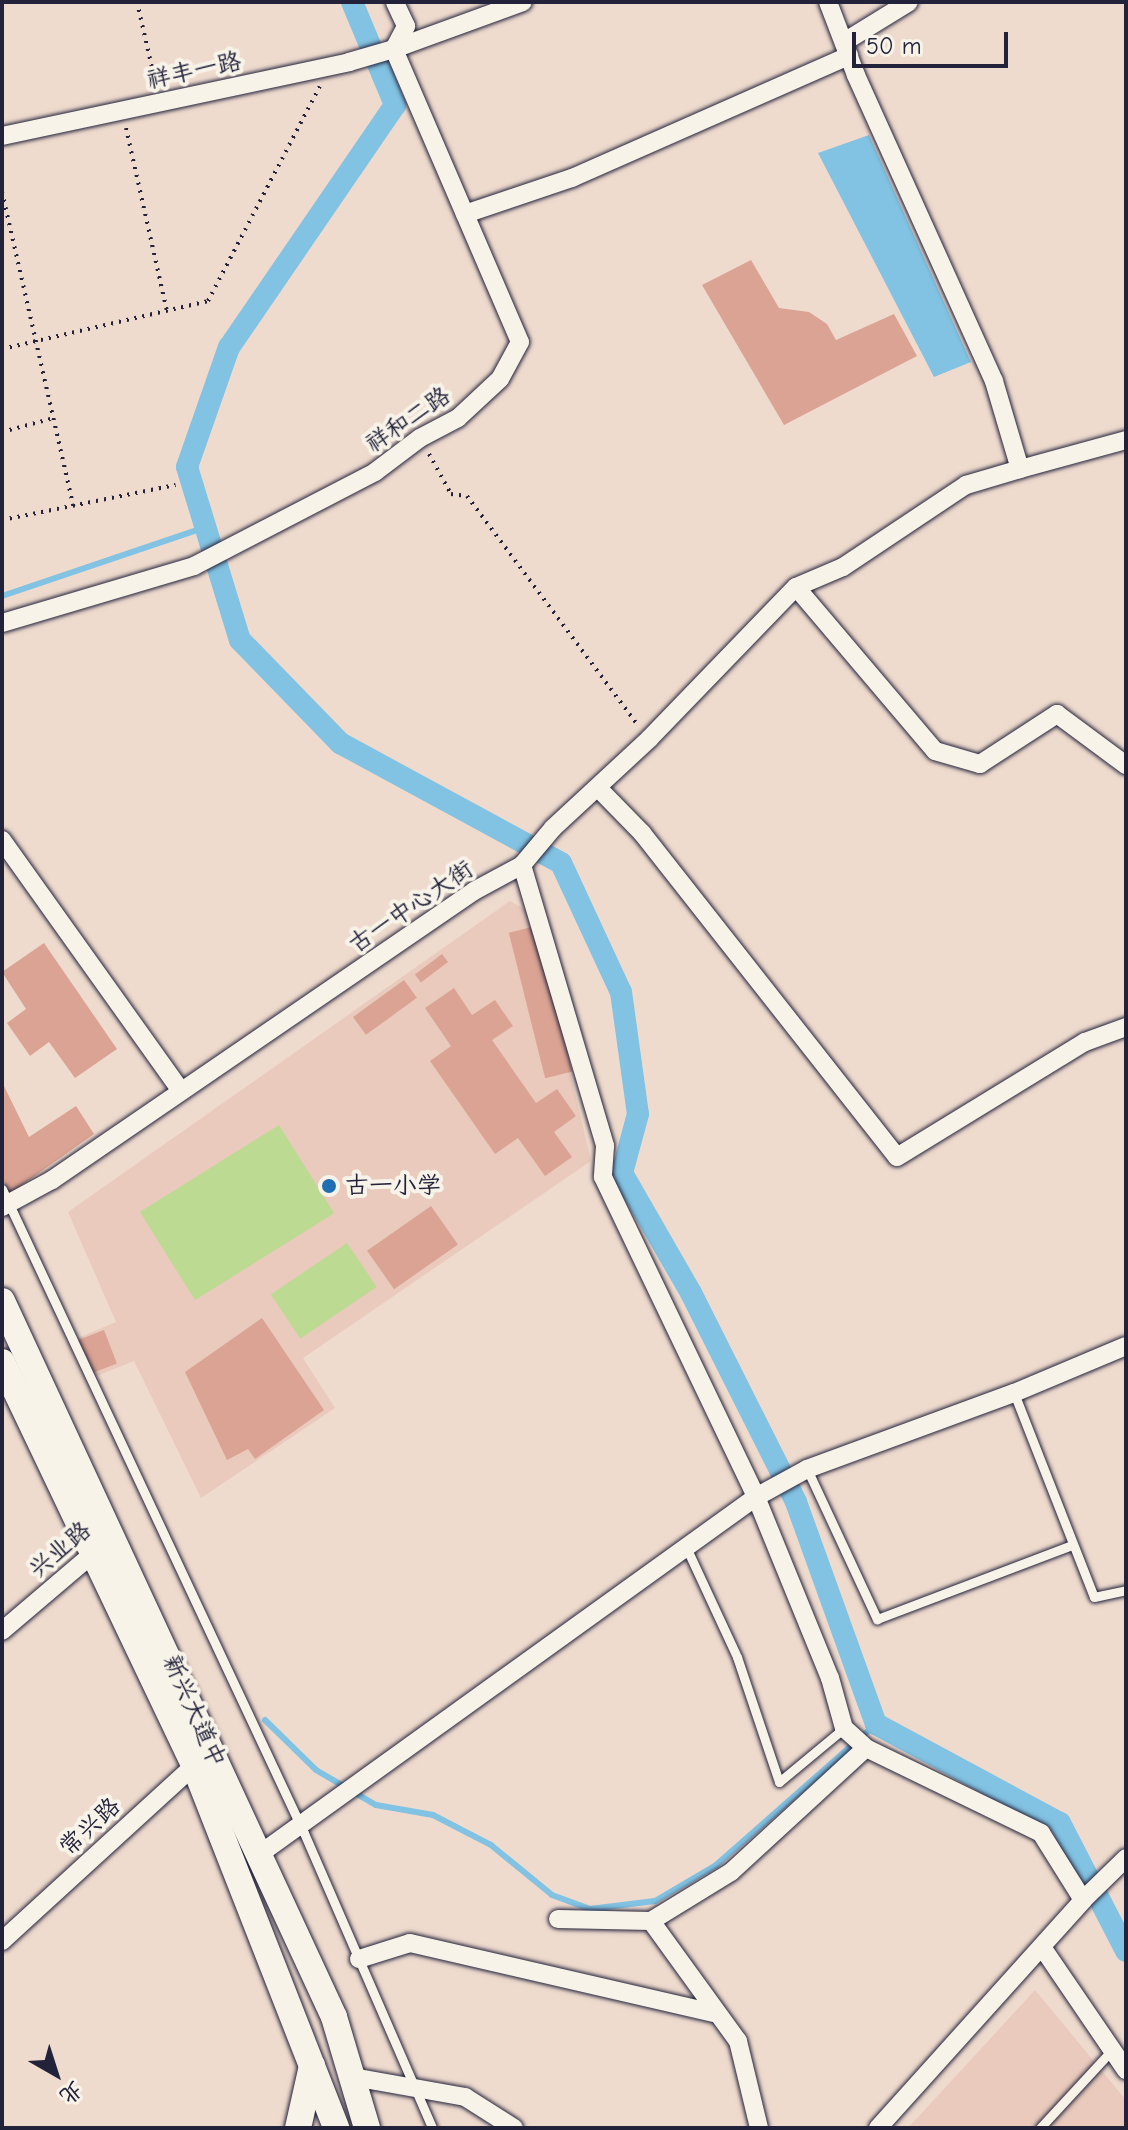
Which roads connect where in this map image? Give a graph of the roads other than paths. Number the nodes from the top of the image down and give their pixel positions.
1 (395, 2) edge
2 (523, 2) edge
3 (828, 2) edge
4 (909, 2) edge
5 (394, 49) junction
6 (846, 49) junction
7 (2, 136) edge
8 (465, 214) junction
9 (1126, 440) edge
10 (1020, 469) junction
11 (796, 587) junction
12 (2, 623) edge
13 (1126, 765) edge
14 (598, 788) junction
15 (2, 840) edge
16 (522, 865) junction
17 (1126, 1027) edge
18 (181, 1091) junction
19 (4, 1200) edge
20 (2, 1301) edge
21 (1126, 1346) edge
22 (2, 1362) edge
23 (1014, 1393) junction
24 (807, 1469) junction
25 (756, 1497) junction
26 (113, 1537) junction
27 (1072, 1545) junction
28 (686, 1547) junction
29 (92, 1555) junction
30 (1126, 1590) edge
31 (2, 1631) edge
32 (844, 1728) junction
33 (866, 1748) junction
34 (203, 1757) junction
35 (301, 1825) junction
36 (257, 1856) junction
37 (1126, 1858) edge
38 (1083, 1900) junction
39 (558, 1919) dead end
40 (651, 1921) junction
41 (2, 1941) edge
42 (1042, 1947) junction
43 (359, 1959) junction
44 (718, 2014) junction
45 (1112, 2050) junction
46 (312, 2066) junction
47 (1126, 2070) edge
48 (353, 2077) junction
49 (417, 2091) junction
50 (364, 2126) edge
51 (298, 2128) edge
52 (336, 2128) edge
53 (432, 2128) edge
54 (514, 2128) edge
55 (759, 2128) edge
56 (878, 2128) edge
57 (1040, 2128) edge

1 - 5 street
2 - 5 street, 祥丰一路
3 - 6 street
4 - 6 street
5 - 7 street, 祥丰一路
5 - 8 street, 祥和二路
6 - 8 street
6 - 10 street
8 - 12 street, 祥和二路
9 - 10 street
10 - 11 street
11 - 13 street
11 - 14 street, 古一中心大街
14 - 16 street, 古一中心大街
14 - 17 street
15 - 18 street
16 - 18 street, 古一中心大街
16 - 25 street
18 - 19 street, 古一中心大街
19 - 35 lane
20 - 26 main road, 新兴大道中
21 - 23 street
22 - 29 main road, 新兴大道中
23 - 24 street
23 - 27 lane
24 - 25 street
24 - 27 lane
25 - 28 street
25 - 32 street
26 - 29 street, 兴业路
26 - 34 main road, 新兴大道中
27 - 30 lane
28 - 32 lane
28 - 35 street
29 - 31 street, 兴业路
29 - 34 main road, 新兴大道中
32 - 33 street
33 - 38 street
33 - 40 street
34 - 36 main road, 新兴大道中
34 - 41 street, 常兴路
34 - 46 main road, 新兴大道中
35 - 36 street
35 - 43 lane
36 - 48 main road, 新兴大道中
37 - 38 street
38 - 42 street
39 - 40 street
40 - 44 street
42 - 45 street
42 - 56 street
43 - 44 street
43 - 49 lane
44 - 55 street
45 - 47 street
45 - 57 lane
46 - 51 main road
46 - 52 main road, 新兴大道中
48 - 49 street
48 - 50 main road, 新兴大道中
49 - 53 lane
49 - 54 street

